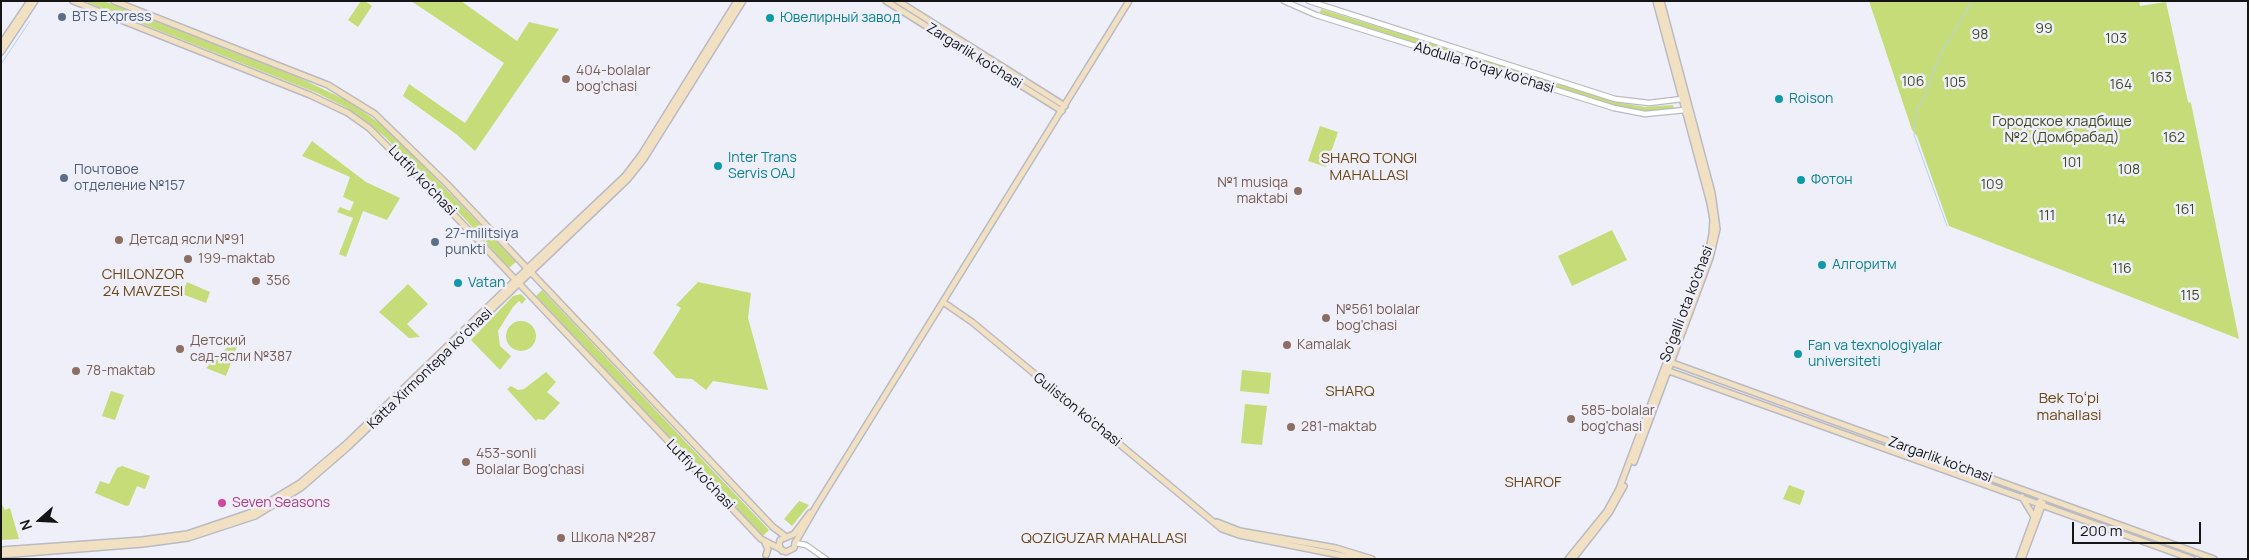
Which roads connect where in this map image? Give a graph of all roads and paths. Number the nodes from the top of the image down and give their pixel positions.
1 (30, 1) edge
2 (35, 1) edge
3 (73, 1) edge
4 (114, 1) edge
5 (737, 1) edge
6 (743, 1) edge
7 (886, 1) edge
8 (898, 1) edge
9 (1129, 1) edge
10 (1284, 1) edge
11 (1309, 1) edge
12 (1656, 1) edge
13 (1660, 1) edge
14 (1319, 4) junction
15 (1316, 14) junction
16 (1, 44) edge
17 (1457, 48) junction
18 (1, 52) edge
19 (1454, 58) junction
20 (1684, 99) junction
21 (1674, 101) junction
22 (1063, 109) junction
23 (1687, 110) junction
24 (1676, 111) junction
25 (528, 272) junction
26 (517, 283) junction
27 (943, 302) junction
28 (1668, 361) junction
29 (1665, 369) junction
30 (1830, 420) junction
31 (1828, 428) junction
32 (1869, 434) junction
33 (1866, 441) junction
34 (1996, 480) junction
35 (1993, 487) junction
36 (2022, 497) junction
37 (2043, 497) junction
38 (817, 504) junction
39 (2040, 504) junction
40 (2034, 517) junction
41 (1210, 518) junction
42 (788, 536) junction
43 (800, 536) junction
44 (765, 542) junction
45 (795, 543) junction
46 (806, 545) junction
47 (1, 550) edge
48 (782, 551) junction
49 (1, 555) edge
50 (766, 555) dead end
51 (826, 559) edge
52 (1359, 559) edge
53 (1372, 559) edge
54 (1568, 559) edge
55 (1573, 559) edge
56 (2018, 559) edge
57 (2022, 559) edge
58 (2192, 559) edge
59 (2214, 559) edge

1 - 16 main road
2 - 18 main road
3 - 26 main road, Lutfiy ko'chasi
4 - 25 main road, Lutfiy ko'chasi
5 - 25 main road, Katta Xirmontepa koʻchasi
6 - 25 main road, Katta Xirmontepa koʻchasi
7 - 22 main road, Zargarlik ko'chasi
8 - 22 main road, Zargarlik ko'chasi
9 - 22 main road
10 - 15 street, Abdulla To'qay ko'chasi
11 - 14 street, Abdulla To'qay ko'chasi
12 - 20 main road, So'galli ota ko'chasi
13 - 20 main road, So'galli ota ko'chasi
14 - 15 street
14 - 17 street, Abdulla To'qay ko'chasi
15 - 19 street, Abdulla To'qay ko'chasi
17 - 19 street
17 - 21 street, Abdulla To'qay ko'chasi
19 - 24 street, Abdulla To'qay ko'chasi
20 - 21 street, Abdulla To'qay ko'chasi
20 - 23 main road, So'galli ota ko'chasi
21 - 24 street
22 - 27 main road
23 - 24 street, Abdulla To'qay ko'chasi
23 - 28 main road, So'galli ota ko'chasi
25 - 26 main road, Katta Xirmontepa koʻchasi
25 - 42 main road, Lutfiy ko'chasi
26 - 44 main road, Lutfiy ko'chasi
26 - 47 main road, Katta Xirmontepa koʻchasi
26 - 49 main road, Katta Xirmontepa koʻchasi
27 - 38 main road
27 - 41 main road, Guliston ko'chasi
28 - 29 main road, So'galli ota ko'chasi
28 - 30 main road, Zargarlik ko'chasi
29 - 31 main road, Zargarlik ko'chasi
29 - 54 main road, So'galli ota ko'chasi
29 - 55 main road, So'galli ota ko'chasi
30 - 31 main road
30 - 32 main road, Zargarlik ko'chasi
31 - 33 main road, Zargarlik ko'chasi
32 - 33 main road
32 - 34 main road, Zargarlik ko'chasi
33 - 35 main road, Zargarlik ko'chasi
34 - 35 main road
34 - 37 main road, Zargarlik ko'chasi
35 - 36 main road, Zargarlik ko'chasi
36 - 39 main road, Zargarlik ko'chasi
36 - 40 main road
37 - 39 main road
37 - 59 main road, Zargarlik ko'chasi
38 - 42 main road
38 - 43 main road
39 - 40 main road
39 - 57 main road
39 - 58 main road, Zargarlik ko'chasi
40 - 56 main road
41 - 52 main road, Guliston ko'chasi
41 - 53 main road, Guliston ko'chasi
42 - 45 main road
42 - 48 main road
43 - 45 main road
43 - 46 street
44 - 48 main road, Lutfiy ko'chasi
44 - 50 main road
45 - 46 street
45 - 48 main road
46 - 51 street

